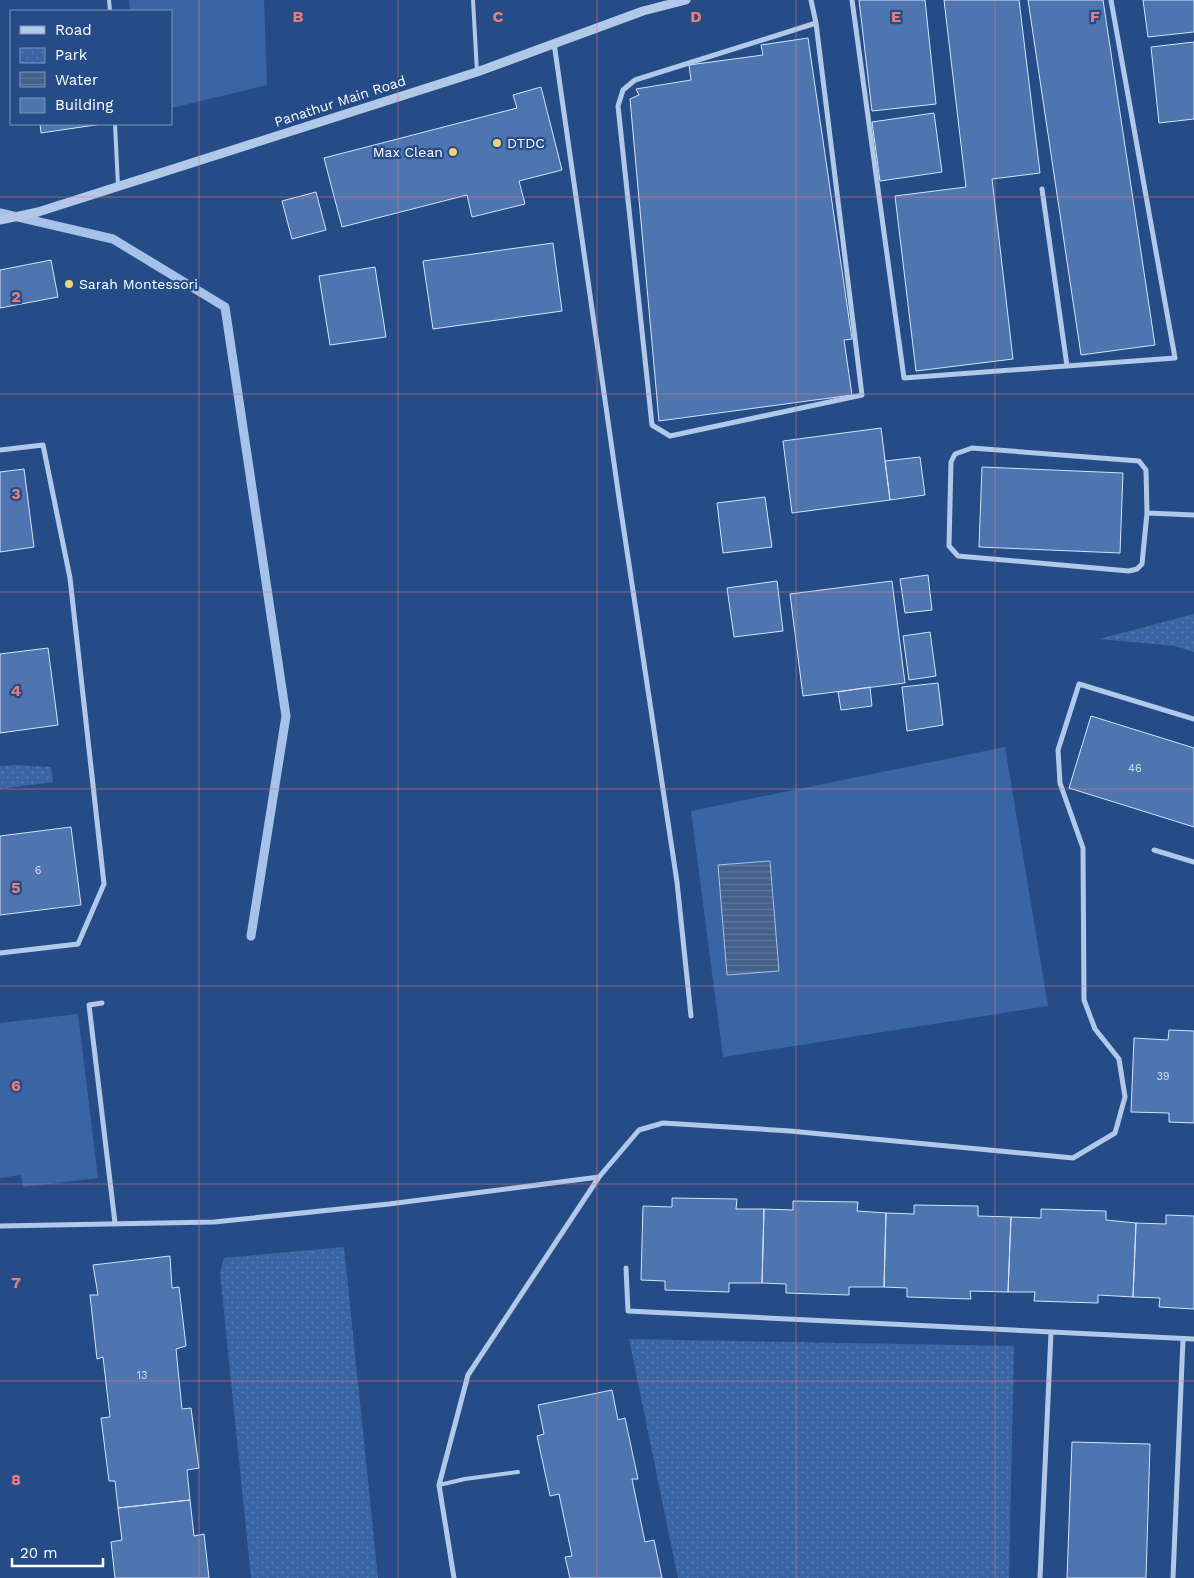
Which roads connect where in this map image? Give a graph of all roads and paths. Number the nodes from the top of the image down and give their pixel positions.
1 (473, 0) edge
2 (686, 0) edge
3 (811, 0) edge
4 (852, 0) edge
5 (1111, 0) edge
6 (816, 24) junction
7 (554, 43) junction
8 (477, 72) junction
9 (115, 125) edge
10 (118, 186) junction
11 (1042, 189) dead end
12 (0, 220) edge
13 (1067, 366) junction
14 (0, 450) edge
15 (1147, 514) junction
16 (1194, 515) edge
17 (1194, 718) edge
18 (1154, 850) dead end
19 (1194, 862) edge
20 (0, 953) edge
21 (102, 1003) dead end
22 (691, 1016) dead end
23 (599, 1177) junction
24 (115, 1223) junction
25 (0, 1226) edge
26 (626, 1268) dead end
27 (1051, 1332) junction
28 (1183, 1339) junction
29 (1194, 1340) edge
30 (518, 1472) dead end
31 (439, 1486) junction
32 (454, 1578) edge
33 (1040, 1578) edge
34 (1173, 1578) edge

1 - 8 lane
2 - 7 street, Panathur Main Road
3 - 6 street
4 - 13 street
5 - 13 street
6 - 6 street
7 - 8 street, Panathur Main Road
7 - 22 street
8 - 10 street, Panathur Main Road
9 - 10 lane
10 - 12 street, Panathur Main Road
11 - 13 street
14 - 20 street
15 - 15 street
15 - 16 street
17 - 23 street
18 - 19 street
21 - 24 street
23 - 24 street
23 - 31 street
24 - 25 street
26 - 27 street
27 - 28 street
27 - 33 street
28 - 29 street
28 - 34 street
30 - 31 lane
31 - 32 street

